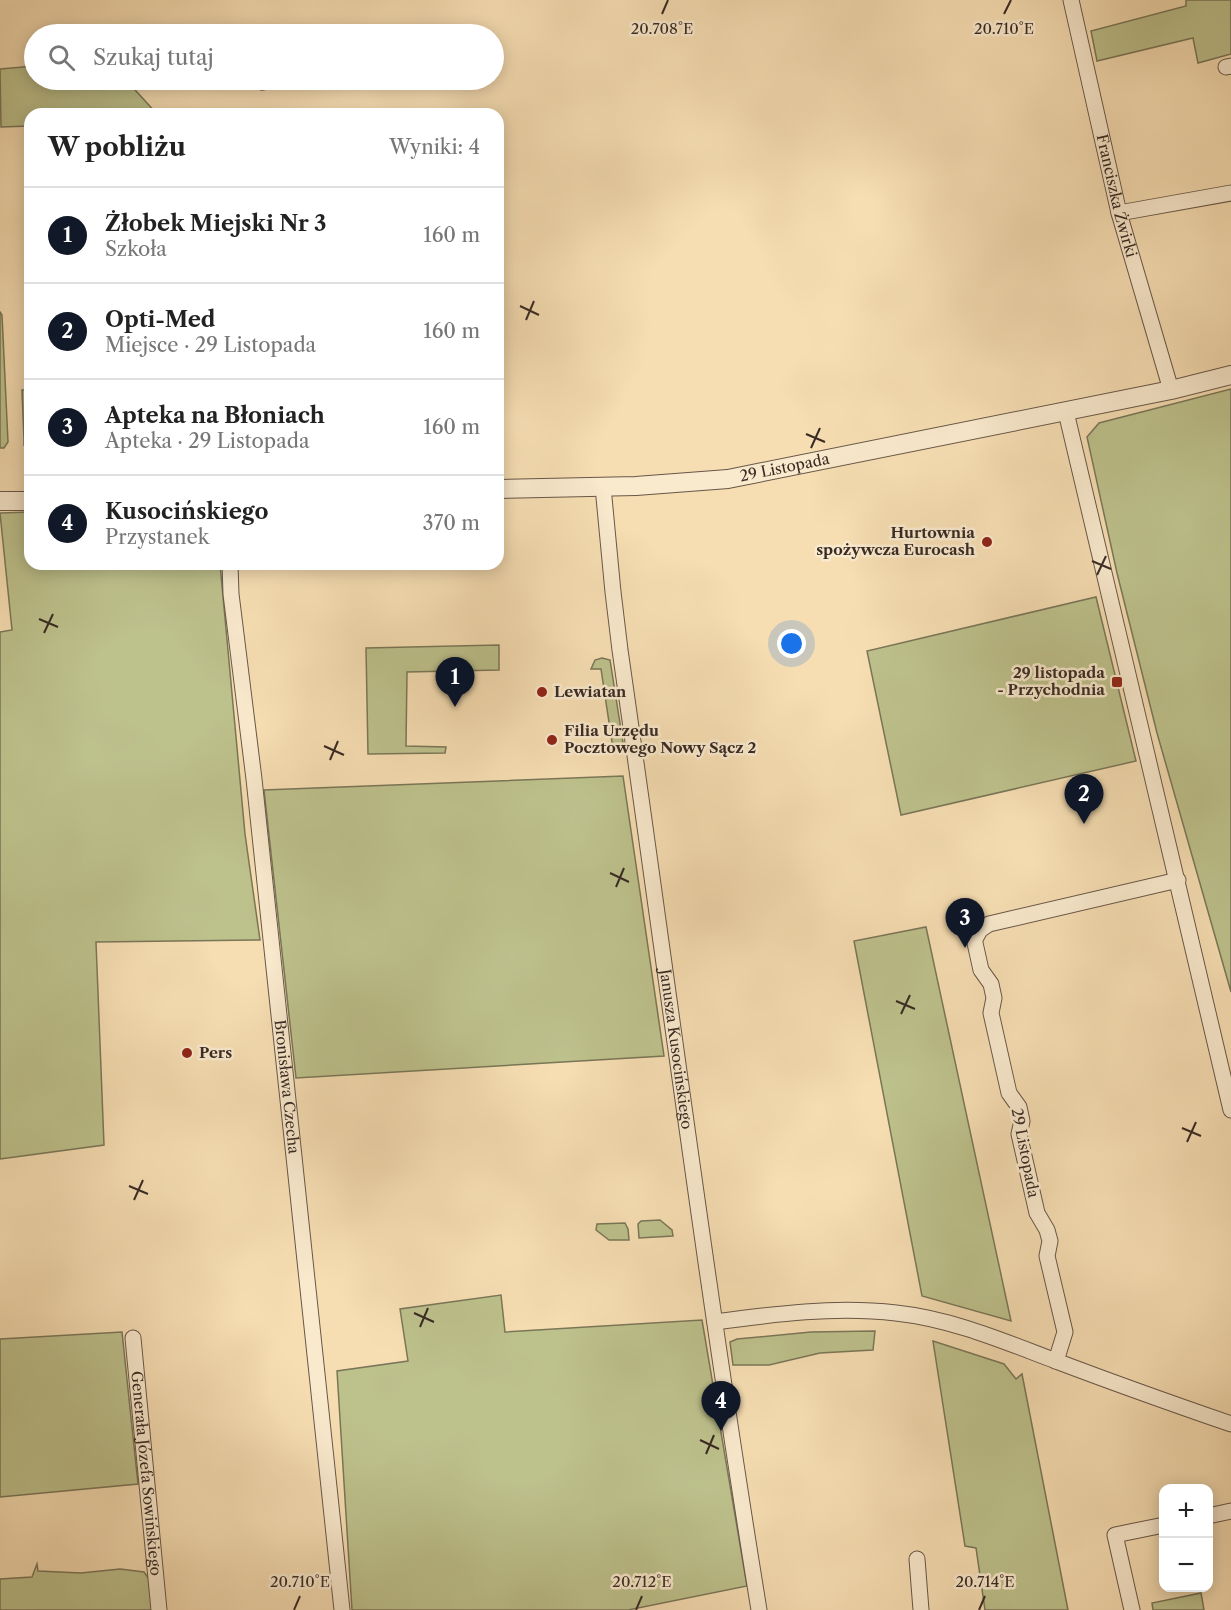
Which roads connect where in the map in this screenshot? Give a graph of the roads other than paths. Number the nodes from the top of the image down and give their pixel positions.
1 (1071, 0) edge
2 (1231, 194) edge
3 (1119, 213) junction
4 (1231, 375) edge
5 (1171, 390) junction
6 (1066, 412) junction
7 (603, 487) junction
8 (504, 489) edge
9 (0, 501) edge
10 (24, 501) edge
11 (230, 570) edge
12 (1178, 880) junction
13 (1231, 1110) edge
14 (715, 1322) junction
15 (132, 1338) dead end
16 (1056, 1361) junction
17 (1231, 1424) edge
18 (1231, 1511) edge
19 (1213, 1515) edge
20 (1159, 1526) edge
21 (917, 1559) dead end
22 (159, 1610) edge
23 (342, 1610) edge
24 (759, 1610) edge
25 (921, 1610) edge
26 (1132, 1610) edge

1 - 3 street, Franciszka Żwirki
2 - 3 street
3 - 5 street, Franciszka Żwirki
4 - 5 street, 29 Listopada
5 - 6 street, 29 Listopada
6 - 7 street, 29 Listopada
6 - 12 street
7 - 8 street, 29 Listopada
7 - 14 street, Janusza Kusocińskiego
9 - 10 street
11 - 23 street, Bronisława Czecha
12 - 13 street
12 - 16 street, 29 Listopada
14 - 16 street
14 - 24 street, Janusza Kusocińskiego
15 - 22 street, Generała Józefa Sowińskiego
16 - 17 street
18 - 19 street
20 - 26 street
21 - 25 street

